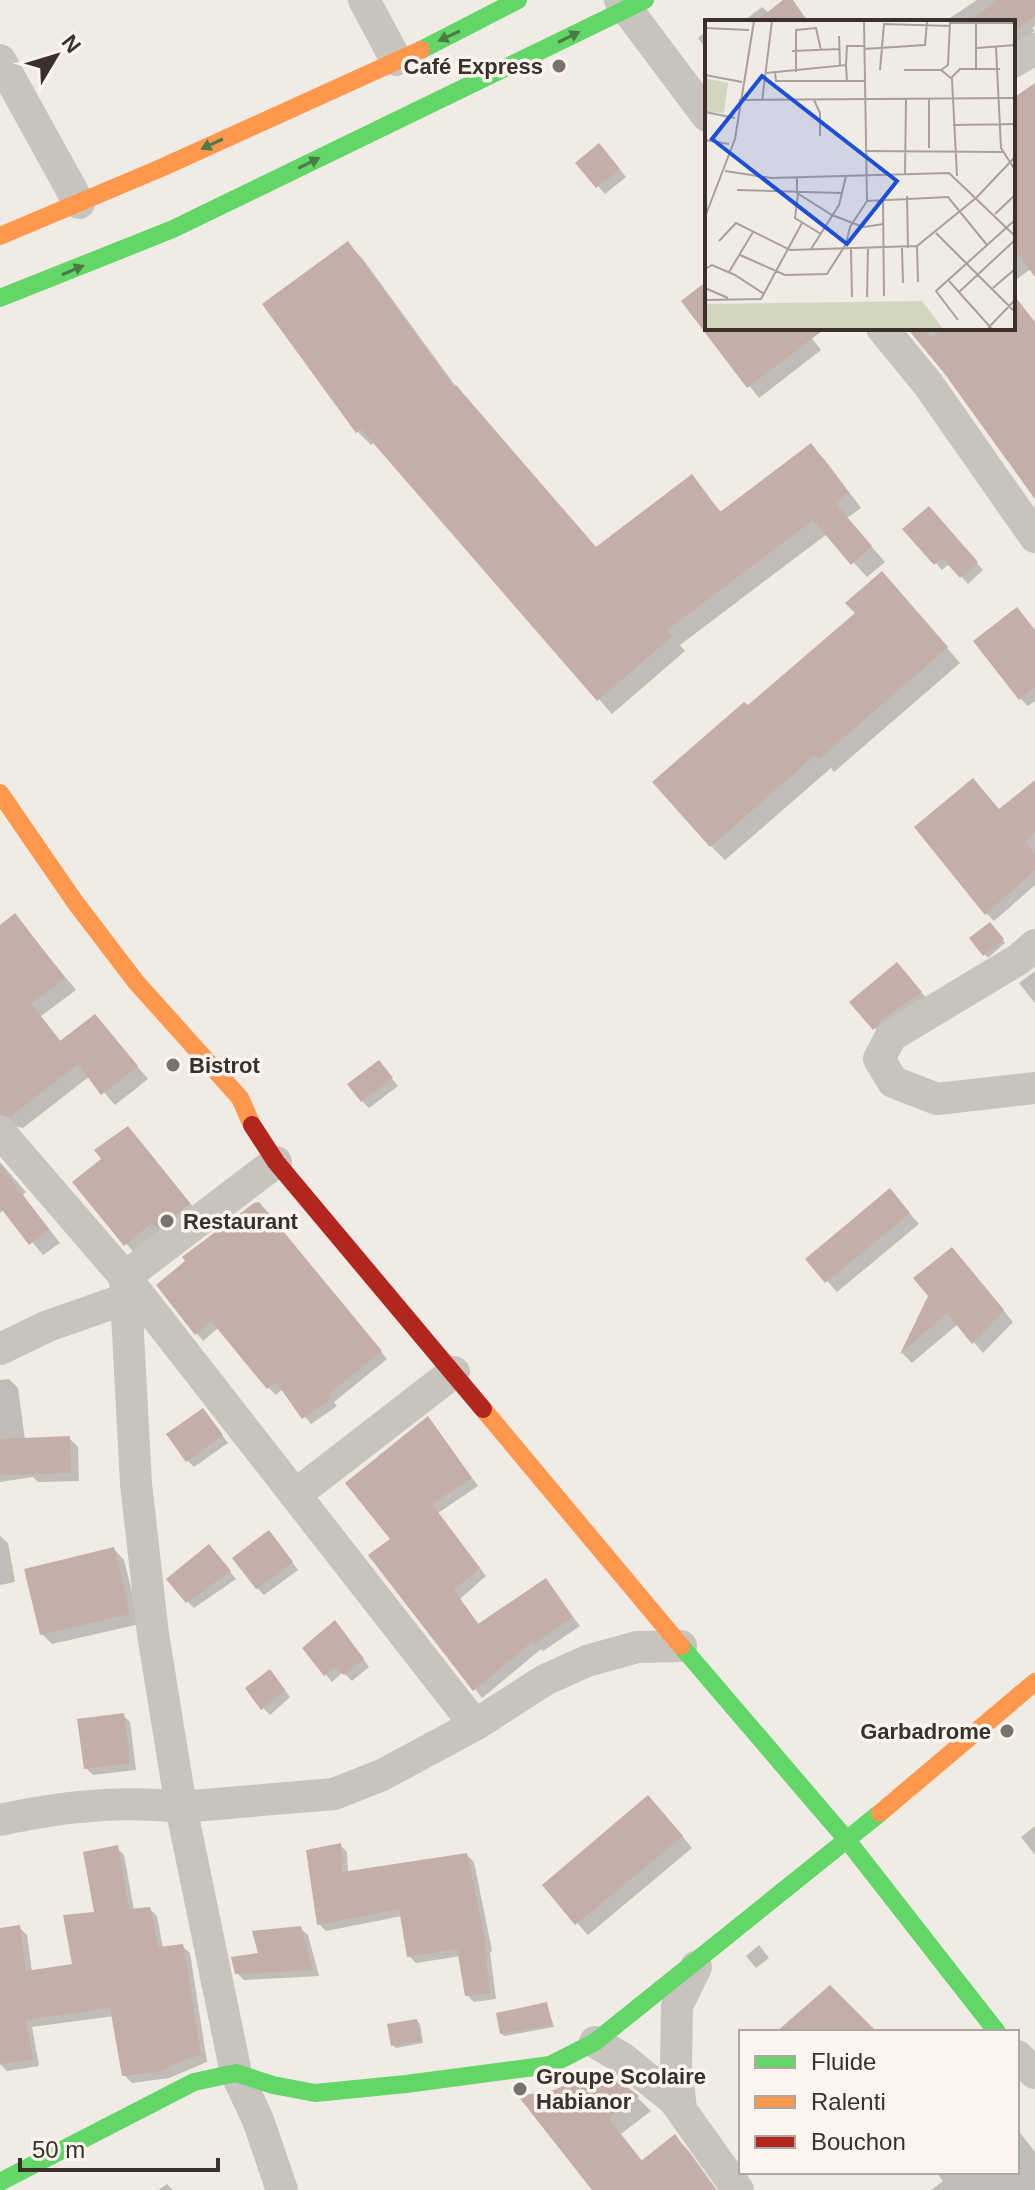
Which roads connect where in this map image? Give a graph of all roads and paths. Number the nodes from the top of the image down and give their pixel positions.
1 (364, 0) edge
2 (518, 0) edge
3 (630, 3) edge
4 (1035, 49) edge
5 (0, 60) edge
6 (396, 60) junction
7 (1015, 61) edge
8 (705, 113) edge
9 (79, 203) junction
10 (0, 236) edge
11 (0, 298) edge
12 (884, 330) edge
13 (1035, 537) edge
14 (0, 793) edge
15 (1035, 945) edge
16 (1035, 1088) edge
17 (0, 1132) edge
18 (276, 1162) junction
19 (125, 1288) junction
20 (0, 1349) edge
21 (454, 1372) junction
22 (295, 1495) junction
23 (681, 1646) junction
24 (1035, 1682) edge
25 (475, 1725) junction
26 (181, 1807) junction
27 (0, 1820) edge
28 (847, 1840) junction
29 (701, 1957) junction
30 (995, 2030) edge
31 (595, 2042) junction
32 (1019, 2058) edge
33 (236, 2073) junction
34 (1035, 2073) edge
35 (681, 2109) junction
36 (0, 2182) edge
37 (282, 2190) edge
38 (738, 2190) edge

1 - 6 street
2 -> 6 street
3 - 8 street
11 -> 3 street
4 - 7 street
5 - 9 street
6 -> 9 street
9 - 10 street
12 - 13 street
14 - 18 street
15 - 16 street
17 - 19 street
18 - 19 street
18 - 21 street
19 - 20 street
19 - 22 street
19 - 26 street
21 - 22 street
21 - 23 street
22 - 25 street
23 - 25 street
23 - 28 street
24 - 28 street
25 - 26 street
26 - 27 street
26 - 33 street
28 - 29 street
28 - 30 street
29 - 31 street
29 - 35 street
31 - 33 street
31 - 35 street
32 - 34 street
33 - 36 street
33 - 37 street
35 - 38 street

